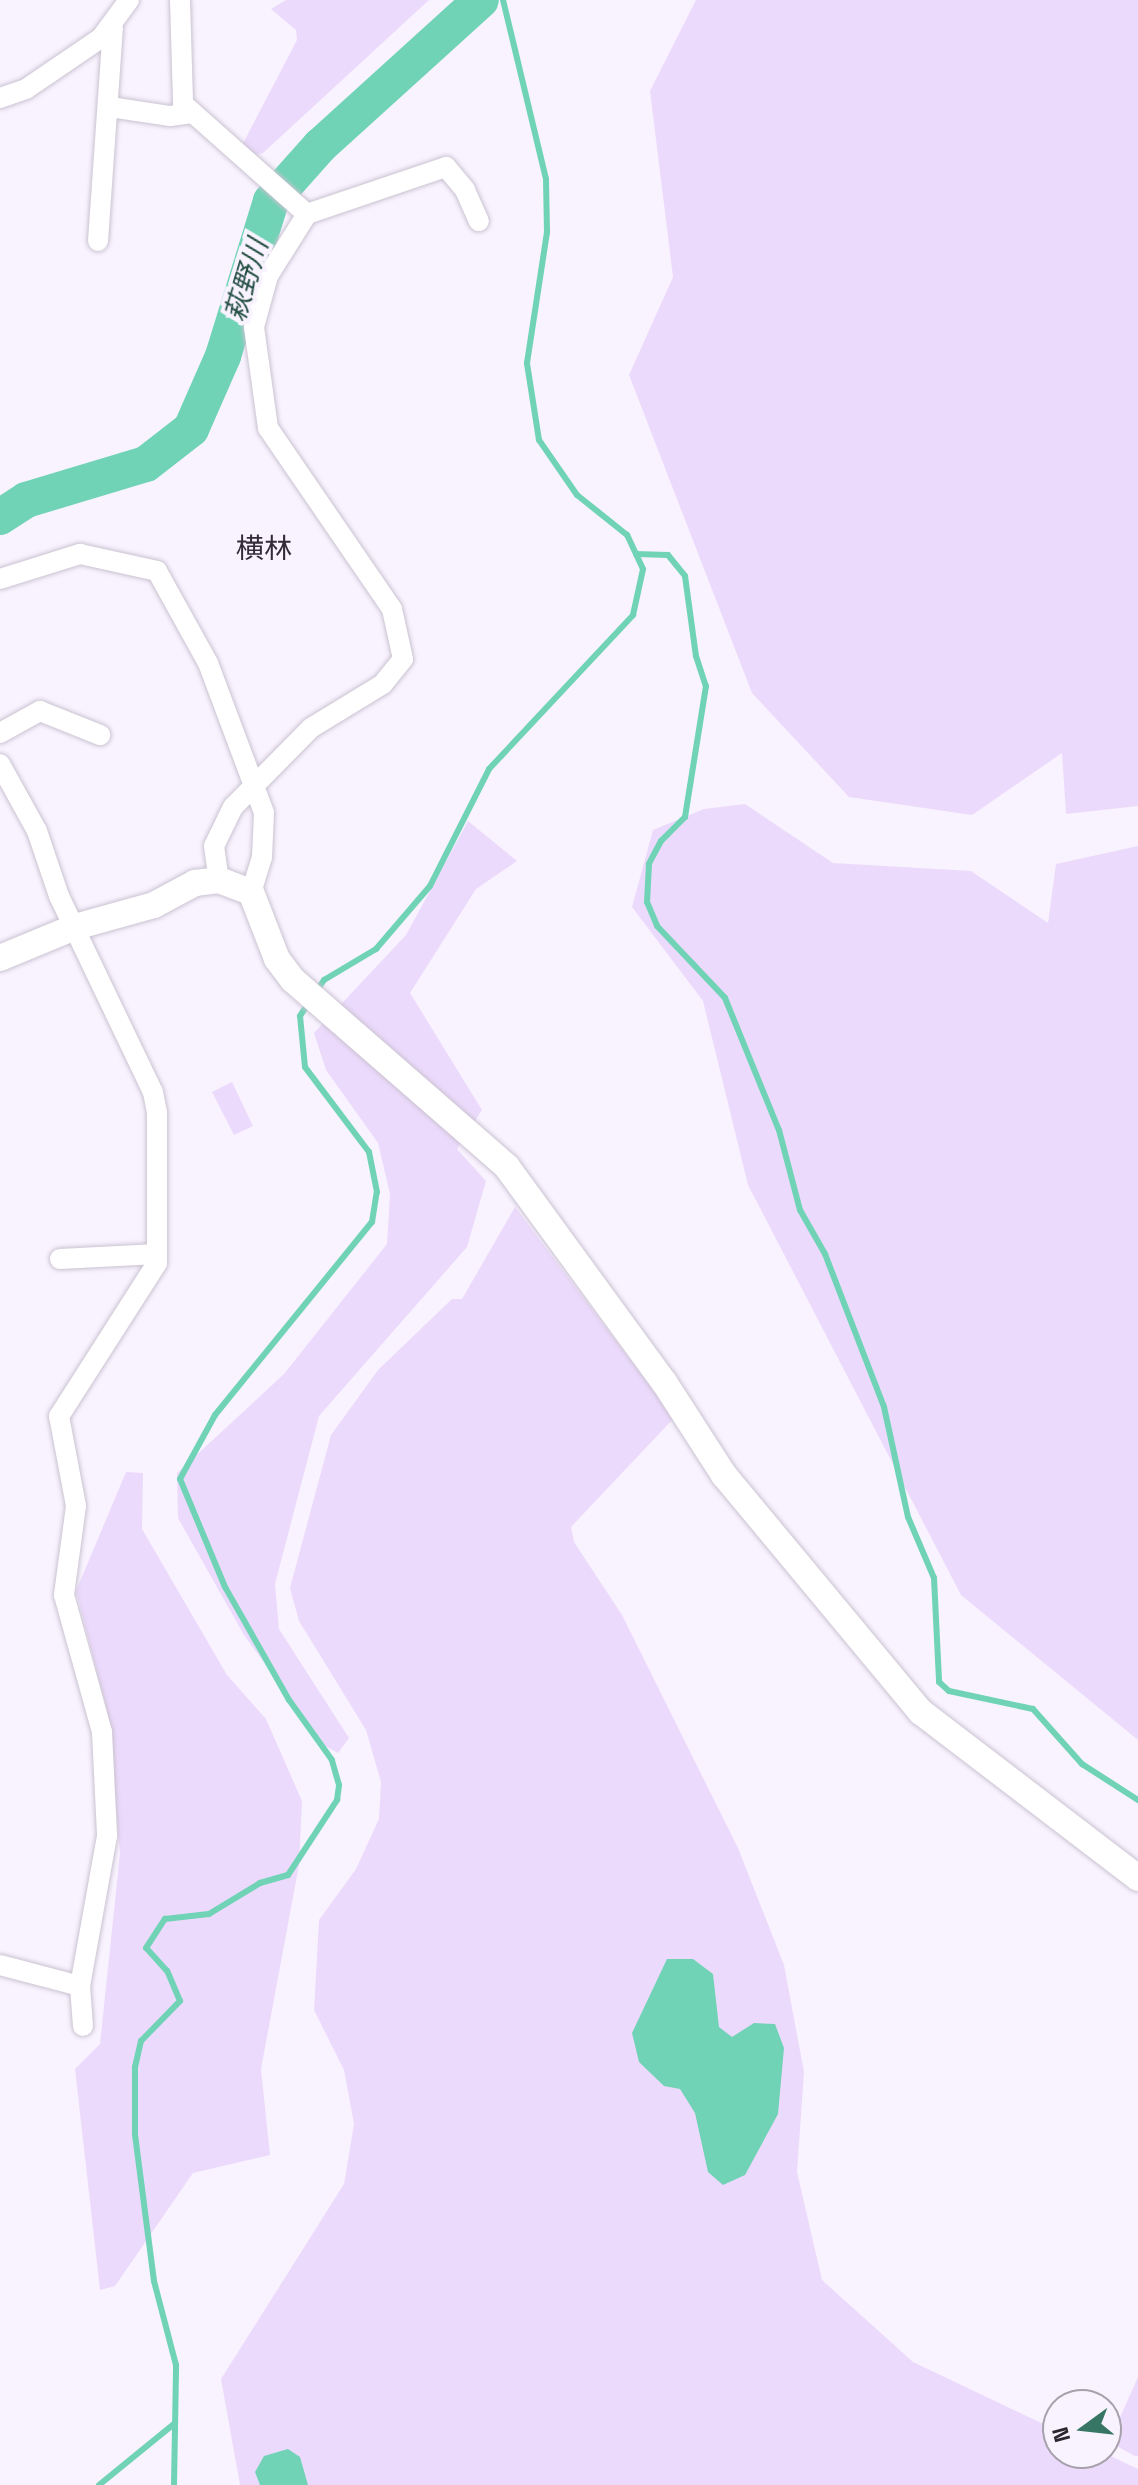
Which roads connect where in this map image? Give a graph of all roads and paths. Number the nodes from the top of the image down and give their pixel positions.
1 (129, 0) edge
2 (180, 0) edge
3 (113, 28) junction
4 (0, 98) edge
5 (110, 107) junction
6 (193, 113) junction
7 (302, 208) junction
8 (479, 221) dead end
9 (98, 241) dead end
10 (0, 579) edge
11 (0, 733) edge
12 (100, 735) dead end
13 (0, 764) edge
14 (254, 785) junction
15 (219, 880) junction
16 (251, 892) junction
17 (75, 927) junction
18 (0, 958) edge
19 (157, 1254) junction
20 (60, 1259) dead end
21 (1138, 1878) edge
22 (0, 1965) edge
23 (80, 1986) junction
24 (83, 2026) dead end

1 - 3 street
2 - 6 street
3 - 4 street
3 - 5 street
5 - 6 street
5 - 9 street
6 - 7 street
7 - 8 street
7 - 14 street
10 - 14 street
11 - 12 street
13 - 17 street
14 - 15 street
14 - 16 street
15 - 16 street
15 - 17 street
16 - 21 street
17 - 18 street
17 - 19 street
19 - 20 street
19 - 23 street
22 - 23 street
23 - 24 street

